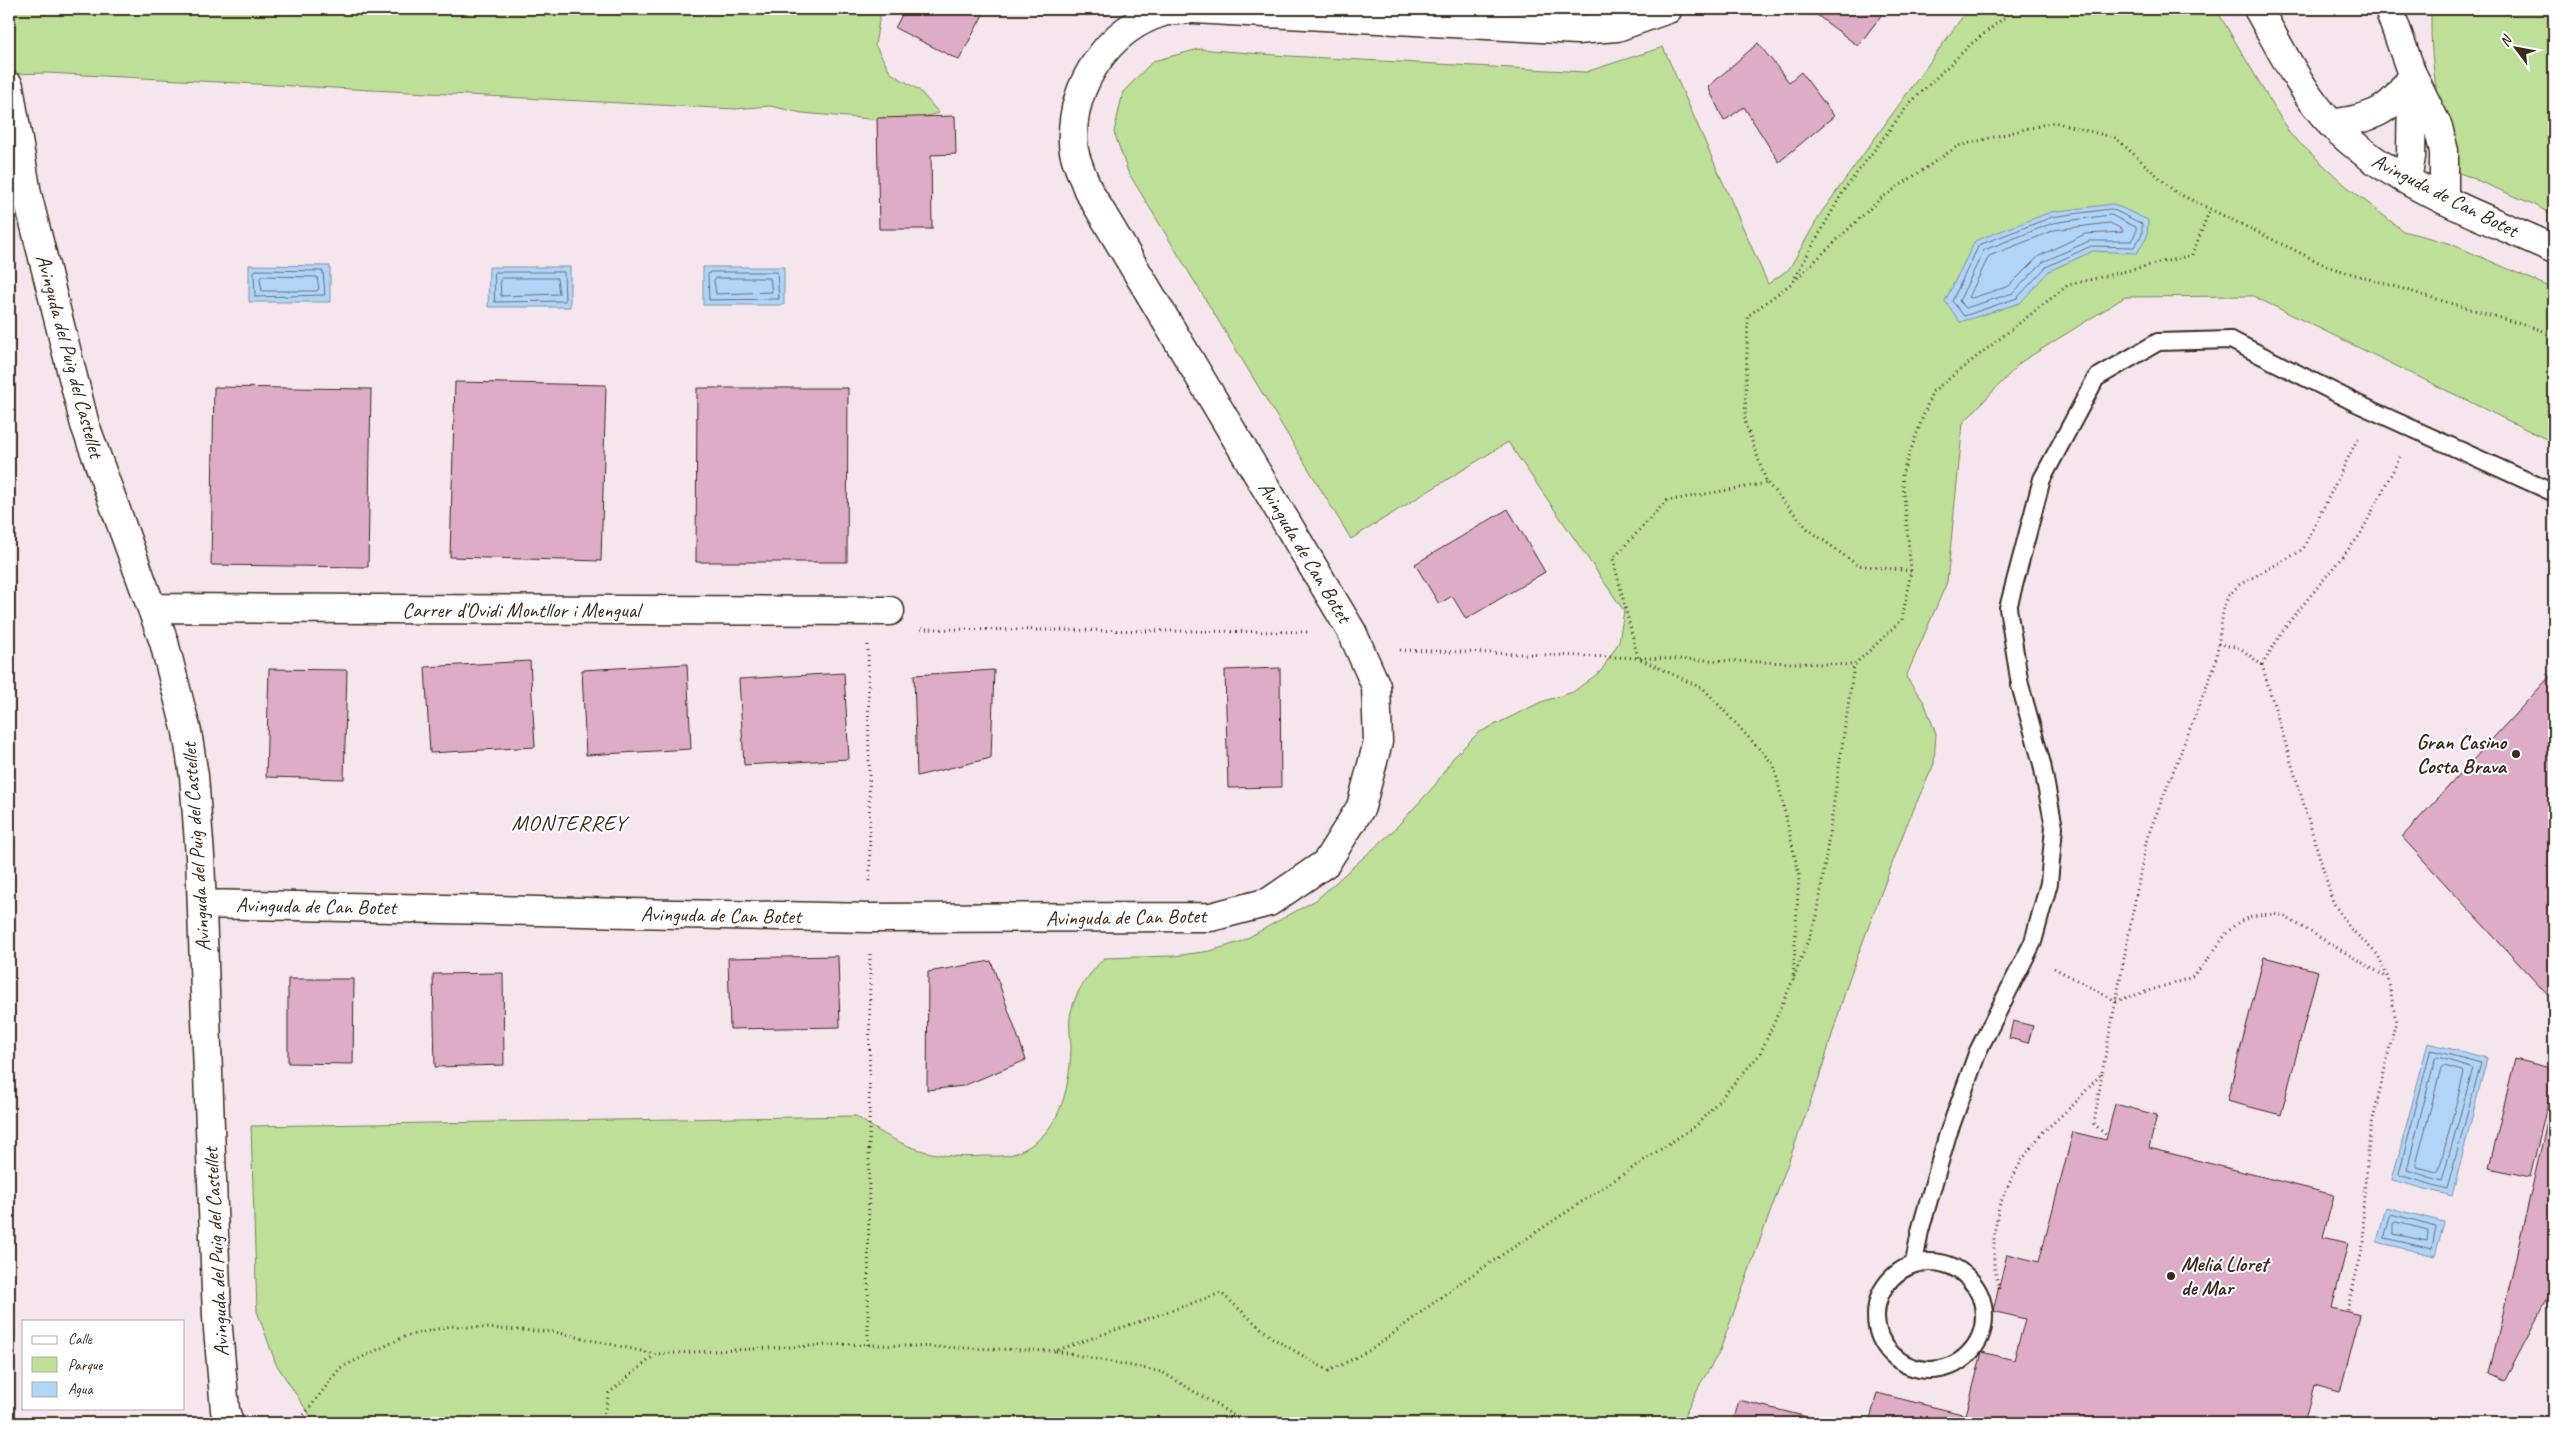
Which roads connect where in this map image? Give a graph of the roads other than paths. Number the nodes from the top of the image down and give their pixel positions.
1 (1190, 9) edge
2 (1194, 9) edge
3 (1668, 9) edge
4 (2258, 9) edge
5 (2389, 9) edge
6 (2412, 74) junction
7 (9, 86) edge
8 (2331, 124) junction
9 (2407, 180) junction
10 (2444, 199) junction
11 (2554, 249) edge
12 (2554, 493) edge
13 (152, 608) junction
14 (890, 611) dead end
15 (202, 904) junction
16 (1914, 1263) junction
17 (226, 1419) edge

1 - 15 street, Avinguda de Can Botet
2 - 3 street
4 - 8 street, Avinguda de Can Botet
5 - 6 street
6 - 8 street
6 - 9 street
6 - 10 street
7 - 13 street, Avinguda del Puig del Castellet
8 - 9 street, Avinguda de Can Botet
9 - 10 street, Avinguda de Can Botet
10 - 11 street, Avinguda de Can Botet
12 - 16 lane
13 - 14 street, Carrer d'Ovidi Montllor i Mengual
13 - 15 street, Avinguda del Puig del Castellet
15 - 17 street, Avinguda del Puig del Castellet
16 - 16 lane

